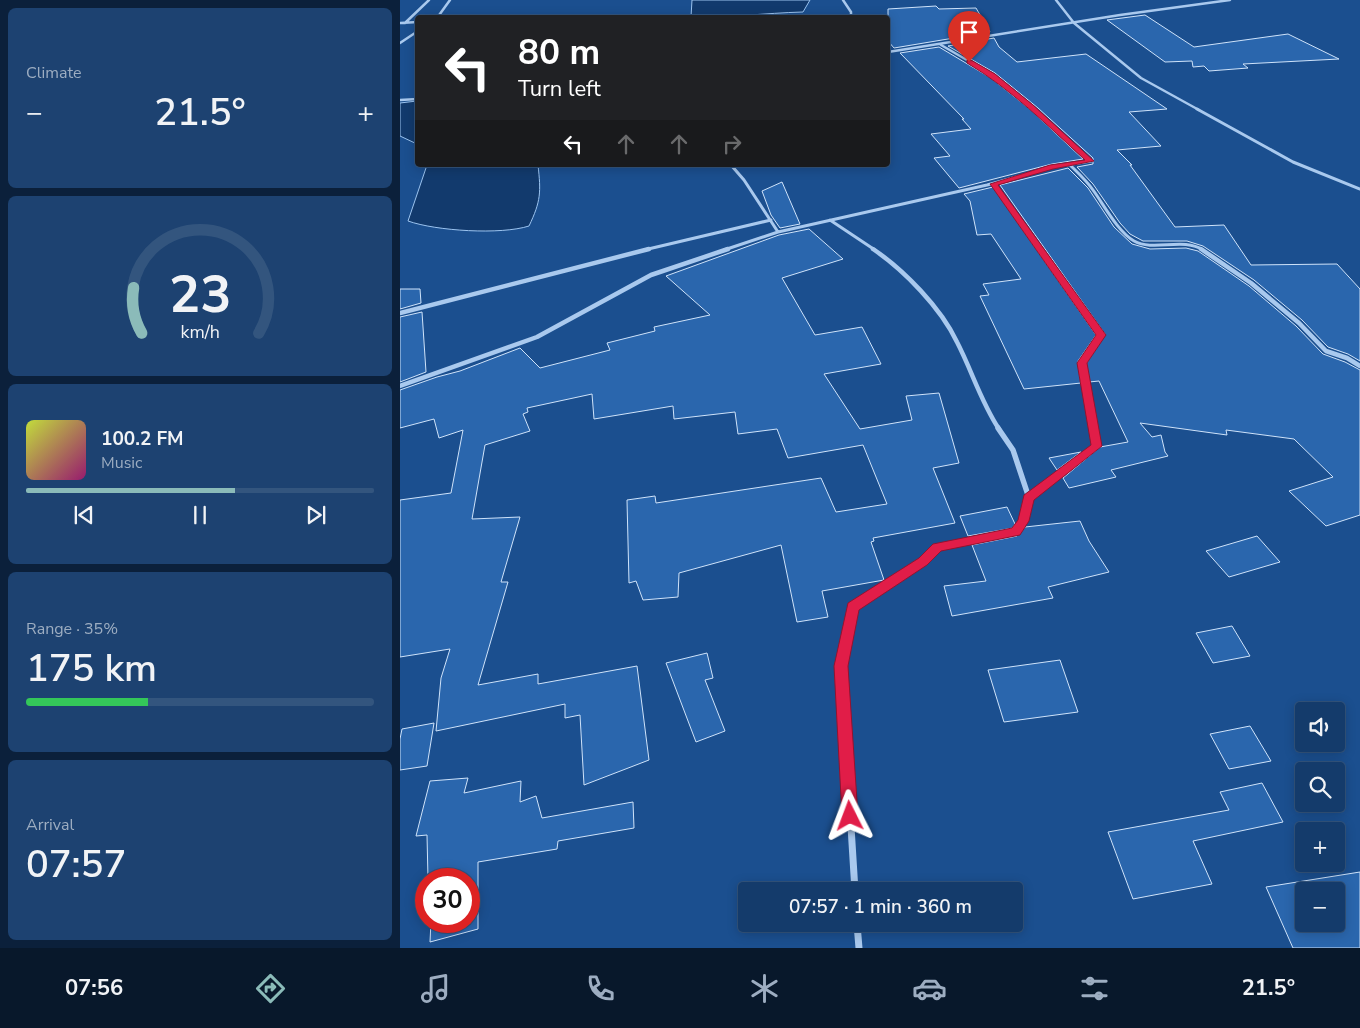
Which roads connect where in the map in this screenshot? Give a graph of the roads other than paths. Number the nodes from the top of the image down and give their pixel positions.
1 (429, 0) edge
2 (450, 0) edge
3 (843, 0) edge
4 (1056, 0) edge
5 (1230, 0) edge
6 (439, 15) edge
7 (852, 15) edge
8 (415, 22) edge
9 (400, 23) edge
10 (405, 23) junction
11 (1074, 23) junction
12 (415, 33) edge
13 (400, 43) edge
14 (941, 45) junction
15 (890, 52) edge
16 (415, 99) edge
17 (400, 100) edge
18 (1069, 164) junction
19 (733, 167) edge
20 (994, 184) junction
21 (1360, 189) edge
22 (771, 220) junction
23 (830, 220) junction
24 (778, 232) junction
25 (400, 313) edge
26 (1360, 366) edge
27 (400, 386) edge
28 (1028, 498) junction
29 (854, 882) edge
30 (858, 932) edge
31 (859, 948) edge

1 - 10 street
2 - 6 street
3 - 7 street
4 - 11 street
5 - 11 street
8 - 10 street
9 - 10 street
11 - 14 street
11 - 21 street
12 - 13 street
14 - 15 street
14 - 18 street
16 - 17 street
18 - 20 street
18 - 26 street
19 - 22 street
20 - 23 street
20 - 28 street
22 - 24 street
22 - 25 street
23 - 24 street
23 - 28 street
24 - 27 street
28 - 29 street
30 - 31 street

